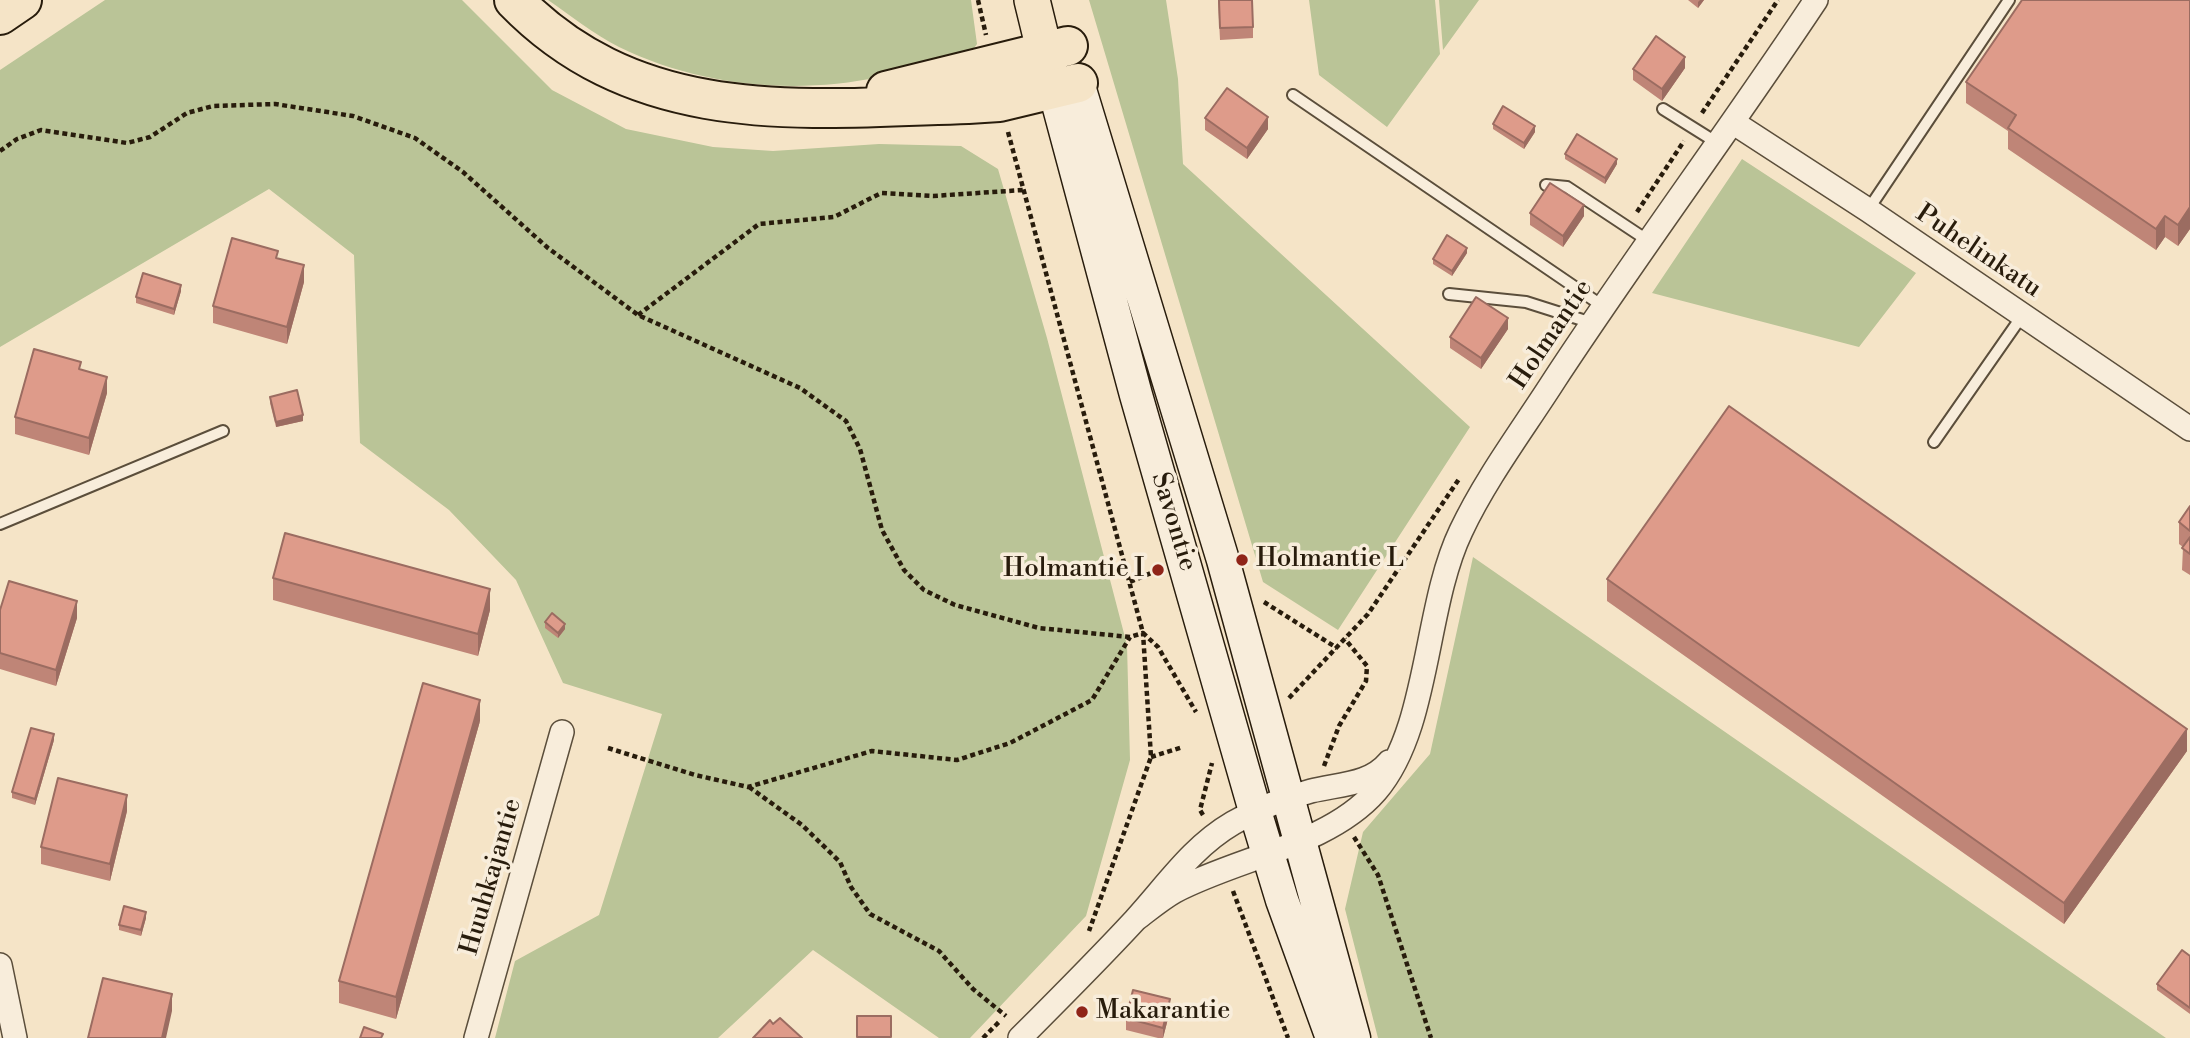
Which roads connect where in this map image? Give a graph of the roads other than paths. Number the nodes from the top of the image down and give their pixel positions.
1 (22, 0) edge
2 (514, 0) edge
3 (1032, 0) edge
4 (1056, 0) edge
5 (1816, 0) edge
6 (2009, 0) edge
7 (0, 15) edge
8 (1056, 48) junction
9 (1066, 86) junction
10 (1293, 95) dead end
11 (820, 108) junction
12 (1663, 109) dead end
13 (1734, 123) junction
14 (1719, 144) junction
15 (1546, 185) edge
16 (1868, 210) junction
17 (1650, 242) junction
18 (1449, 294) dead end
19 (1598, 315) junction
20 (2022, 316) junction
21 (2190, 429) edge
22 (223, 431) dead end
23 (1934, 442) dead end
24 (0, 524) edge
25 (562, 732) dead end
26 (1405, 735) junction
27 (1290, 797) junction
28 (1255, 811) junction
29 (1301, 839) junction
30 (1268, 852) junction
31 (1136, 919) junction
32 (0, 965) edge
33 (15, 1038) edge
34 (476, 1038) edge
35 (1020, 1038) edge
36 (1332, 1038) edge
37 (1354, 1038) edge

1 - 7 highway
2 - 11 highway
3 - 8 main road, Savontie
4 - 8 main road, Savontie
5 - 13 street, Holmantie
6 - 16 lane
8 - 9 main road, Savontie
8 - 11 highway
9 - 11 highway
9 - 27 main road, Savontie
9 - 28 main road, Savontie
10 - 19 lane
12 - 14 lane
13 - 14 street, Holmantie
13 - 16 street, Puhelinkatu
14 - 17 street, Holmantie
15 - 17 lane
16 - 20 street, Puhelinkatu
17 - 19 street, Holmantie
18 - 19 lane
19 - 26 street, Holmantie
20 - 21 street, Puhelinkatu
20 - 23 lane
22 - 24 lane
25 - 34 street, Huuhkajantie
26 - 27 street, Holmantie
26 - 29 street, Holmantie
27 - 28 street
27 - 29 main road, Savontie
28 - 30 main road, Savontie
28 - 31 street
29 - 30 street, Holmantie
29 - 37 main road, Savontie
30 - 31 street
30 - 36 main road, Savontie
31 - 35 street
32 - 33 street

